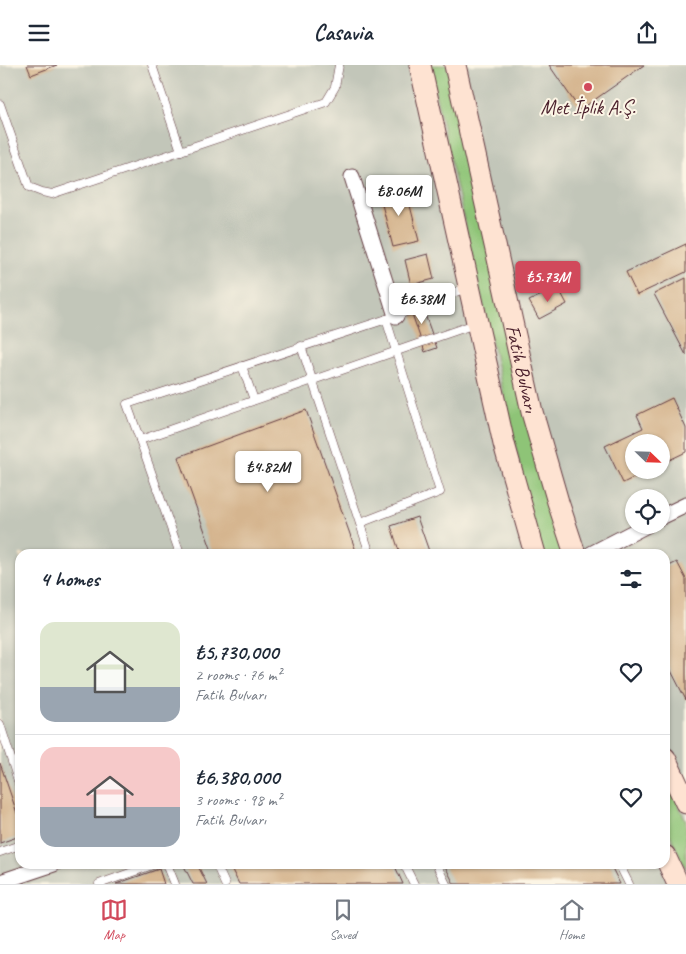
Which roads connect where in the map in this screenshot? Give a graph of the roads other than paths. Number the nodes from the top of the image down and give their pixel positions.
1 (152, 65) edge
2 (339, 65) edge
3 (420, 65) edge
4 (455, 65) edge
5 (0, 104) edge
6 (182, 151) junction
7 (352, 177) dead end
8 (470, 286) junction
9 (391, 317) junction
10 (477, 323) junction
11 (301, 347) junction
12 (395, 351) junction
13 (242, 366) junction
14 (312, 380) junction
15 (254, 400) junction
16 (140, 440) junction
17 (686, 505) edge
18 (670, 513) edge
19 (360, 523) junction
20 (630, 534) edge
21 (178, 549) edge
22 (368, 549) edge
23 (534, 549) edge
24 (573, 549) edge
25 (601, 549) edge
26 (0, 724) edge
27 (670, 769) edge
28 (15, 771) edge
29 (686, 803) edge
30 (15, 847) edge
31 (0, 852) edge
32 (670, 866) edge
33 (37, 869) edge
34 (141, 869) edge
35 (169, 869) edge
36 (218, 869) edge
37 (406, 869) edge
38 (438, 869) edge
39 (622, 869) edge
40 (0, 882) edge
41 (98, 884) edge
42 (175, 884) edge
43 (225, 884) edge
44 (414, 884) edge
45 (446, 884) edge
46 (629, 884) edge
47 (678, 884) edge

1 - 6 lane
2 - 6 lane
3 - 8 main road, Fatih Bulvarı
4 - 24 main road, Fatih Bulvarı
5 - 6 lane
7 - 9 street
8 - 9 lane
8 - 10 main road, Fatih Bulvarı
9 - 11 lane
9 - 12 lane
10 - 12 lane
10 - 23 main road, Fatih Bulvarı
11 - 13 lane
11 - 14 lane
12 - 14 lane
12 - 19 lane
13 - 15 lane
13 - 16 lane
14 - 15 lane
14 - 19 lane
15 - 16 lane
16 - 21 lane
17 - 18 street
19 - 22 lane
20 - 25 street
26 - 28 lane
27 - 29 main road
30 - 31 lane
32 - 47 main road
33 - 40 street
34 - 41 lane
35 - 42 lane
36 - 43 lane
37 - 44 lane
38 - 45 lane
39 - 46 lane

